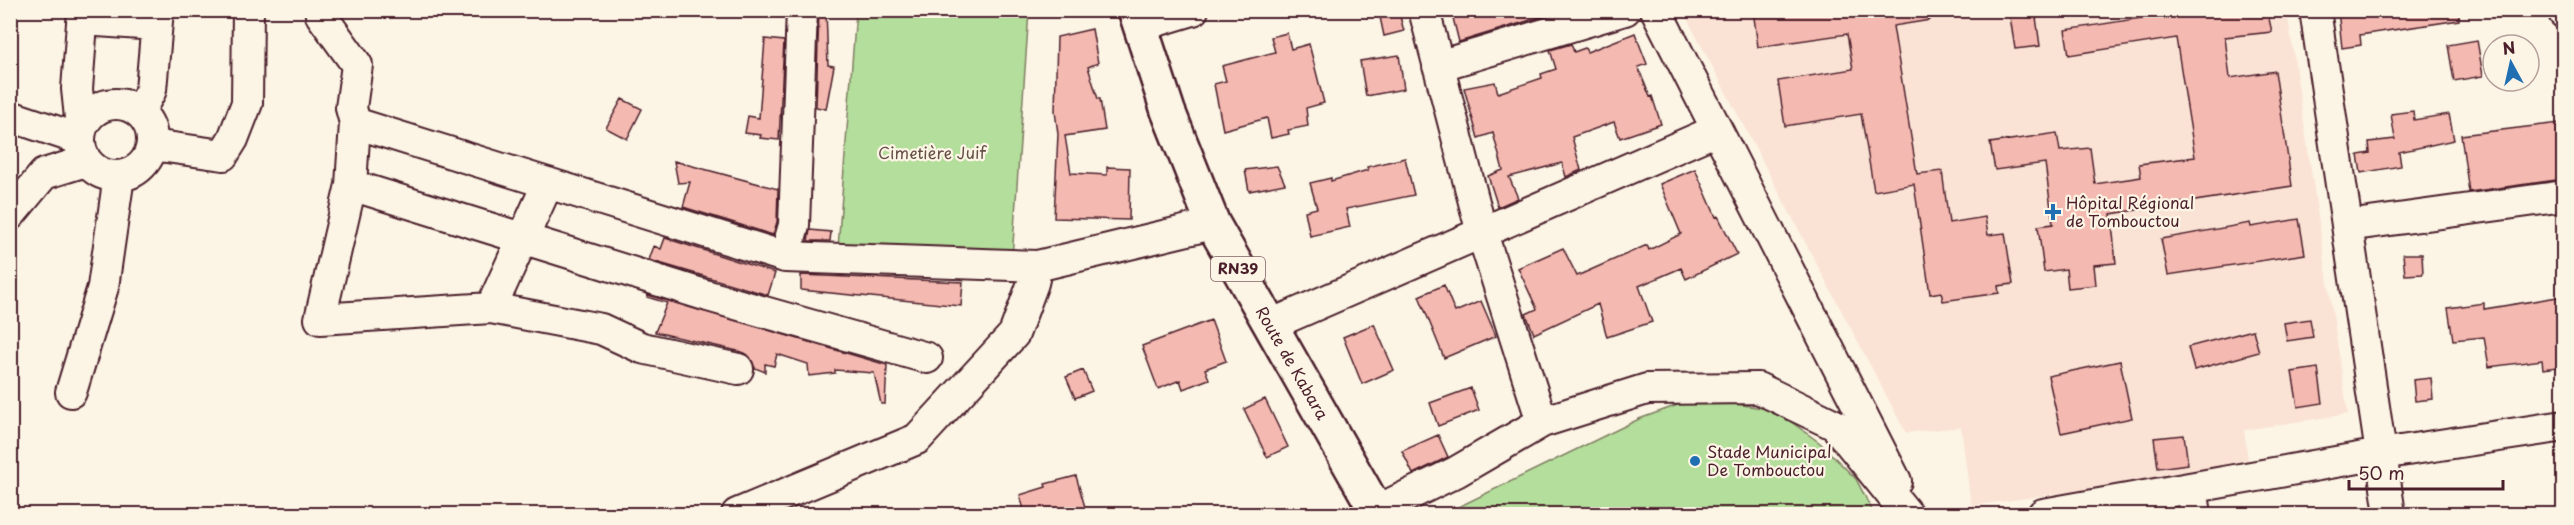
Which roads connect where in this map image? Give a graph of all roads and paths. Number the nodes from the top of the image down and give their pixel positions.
1 (248, 10) edge
2 (323, 10) edge
3 (802, 10) edge
4 (1192, 10) edge
5 (1424, 10) edge
6 (1625, 10) edge
7 (1656, 10) edge
8 (2315, 10) edge
9 (83, 15) edge
10 (157, 18) edge
11 (1137, 18) edge
12 (1438, 66) junction
13 (139, 112) junction
14 (10, 116) edge
15 (355, 123) junction
16 (1717, 130) junction
17 (82, 142) junction
18 (152, 145) junction
19 (119, 176) junction
20 (548, 183) junction
21 (351, 185) junction
22 (2564, 196) edge
23 (10, 215) edge
24 (1213, 224) junction
25 (2347, 226) junction
26 (1482, 233) junction
27 (523, 238) junction
28 (785, 257) junction
29 (1036, 266) junction
30 (491, 308) junction
31 (1270, 325) junction
32 (927, 358) dead end
33 (738, 369) dead end
34 (71, 392) dead end
35 (1542, 422) junction
36 (2564, 426) edge
37 (2381, 454) junction
38 (2194, 501) edge
39 (1377, 513) edge
40 (737, 514) edge
41 (1907, 514) edge
42 (1913, 514) edge
43 (2043, 514) edge
44 (2390, 514) edge

1 - 18 street
2 - 15 street
3 - 28 street
4 - 11 street
5 - 12 street
6 - 12 street
7 - 16 street
8 - 25 street
9 - 10 street
9 - 17 street
10 - 13 street
11 - 24 main road, Route de Kabara / RN39
12 - 26 street
13 - 17 street
13 - 18 street
14 - 17 street
15 - 20 street
15 - 21 street
16 - 26 street
16 - 42 street
17 - 19 street
17 - 23 street
18 - 19 street
19 - 34 street
20 - 27 street
20 - 28 street
21 - 27 street
21 - 30 street
22 - 25 street
24 - 29 street
24 - 31 main road, Route de Kabara / RN39
25 - 37 street
26 - 31 street
26 - 35 street
27 - 30 street
27 - 32 street
28 - 29 street
29 - 40 street
30 - 33 street
31 - 39 main road, Route de Kabara / RN39
35 - 39 street
35 - 41 street
36 - 37 street
37 - 38 street
37 - 44 street
38 - 43 street

